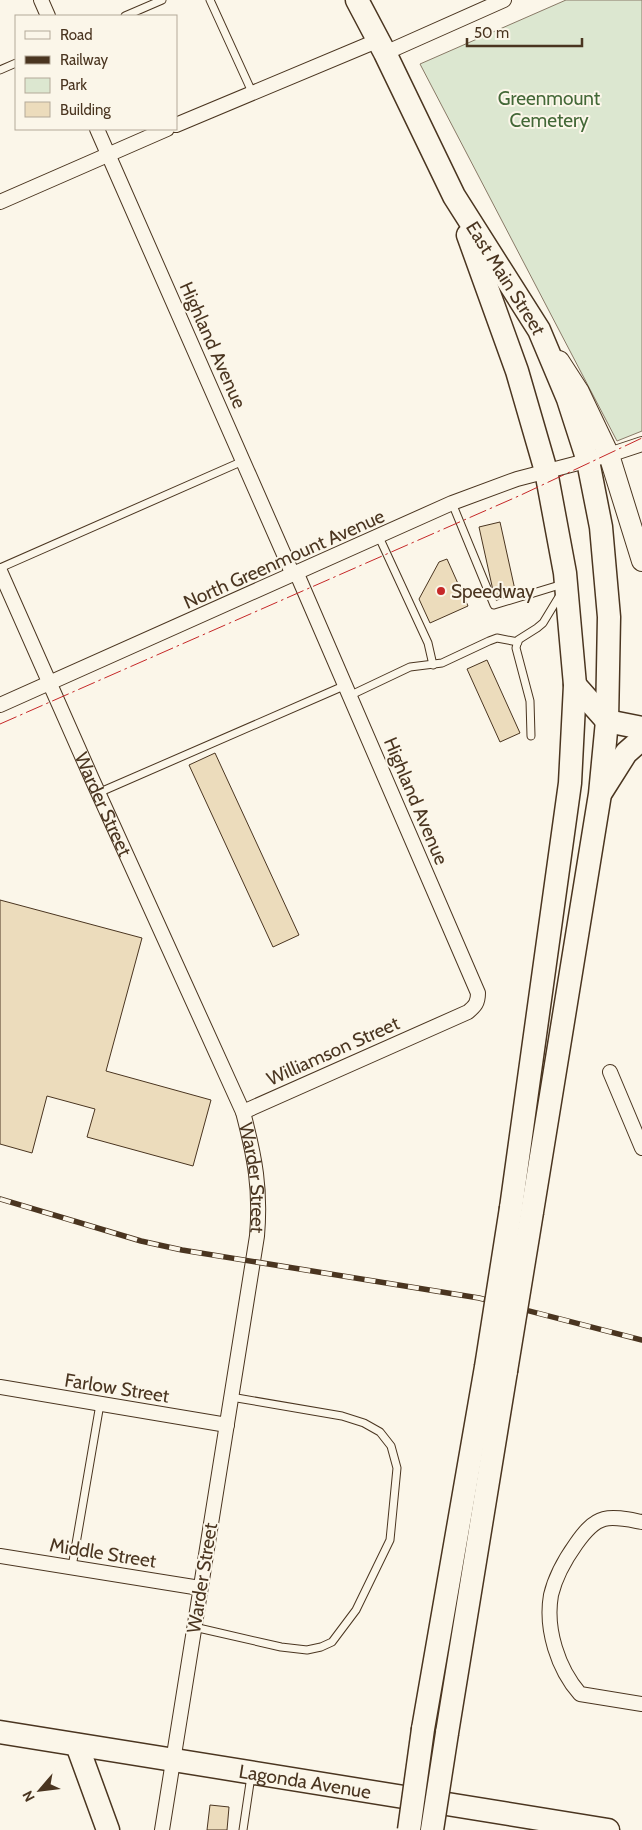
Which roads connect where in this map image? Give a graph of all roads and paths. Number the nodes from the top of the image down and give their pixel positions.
1 (41, 0) edge
2 (162, 0) edge
3 (210, 0) edge
4 (357, 0) edge
5 (504, 0) edge
6 (48, 15) edge
7 (127, 15) edge
8 (382, 46) junction
9 (15, 63) edge
10 (0, 70) edge
11 (252, 92) junction
12 (178, 124) edge
13 (97, 130) edge
14 (165, 130) edge
15 (109, 154) junction
16 (454, 196) junction
17 (0, 202) edge
18 (539, 330) junction
19 (642, 444) edge
20 (609, 455) junction
21 (243, 461) junction
22 (588, 461) junction
23 (546, 470) junction
24 (452, 503) junction
25 (379, 536) junction
26 (642, 561) edge
27 (0, 570) edge
28 (295, 575) junction
29 (566, 585) junction
30 (518, 642) junction
31 (433, 665) junction
32 (50, 684) junction
33 (575, 685) junction
34 (348, 690) junction
35 (0, 705) edge
36 (607, 721) junction
37 (642, 728) edge
38 (531, 736) dead end
39 (642, 739) edge
40 (98, 793) junction
41 (600, 794) junction
42 (438, 1026) joint
43 (610, 1072) dead end
44 (243, 1112) junction
45 (642, 1148) edge
46 (521, 1210) junction
47 (496, 1369) junction
48 (0, 1388) edge
49 (231, 1397) junction
50 (100, 1404) junction
51 (227, 1425) junction
52 (642, 1522) edge
53 (0, 1556) edge
54 (72, 1567) junction
55 (200, 1588) junction
56 (194, 1628) junction
57 (642, 1704) edge
58 (0, 1732) edge
59 (77, 1745) junction
60 (172, 1760) junction
61 (252, 1773) junction
62 (601, 1829) edge
63 (108, 1830) edge
64 (162, 1830) edge
65 (243, 1830) edge
66 (409, 1830) edge
67 (432, 1830) edge

1 - 6 street
2 - 7 lane
3 - 11 lane
4 - 8 main road, East Main Street
5 - 8 street
8 - 11 street
8 - 16 main road, East Main Street
9 - 10 lane
11 - 12 street
13 - 15 street, Highland Avenue
14 - 15 street
15 - 17 street
15 - 21 street, Highland Avenue
16 - 18 main road, East Main Street
16 - 23 main road
18 - 20 main road, East Main Street
18 - 22 main road
19 - 20 street, North Greenmount Avenue
20 - 22 street, North Greenmount Avenue
20 - 26 main road, East Main Street
21 - 27 lane
21 - 28 street, Highland Avenue
22 - 23 street, North Greenmount Avenue
22 - 36 main road
23 - 24 street, North Greenmount Avenue
23 - 29 main road
24 - 25 street, North Greenmount Avenue
24 - 29 lane
25 - 28 street, North Greenmount Avenue
25 - 31 lane
27 - 32 street, Warder Street
28 - 32 street, North Greenmount Avenue
28 - 34 street, Highland Avenue
29 - 30 lane
29 - 33 main road
30 - 31 lane
30 - 38 lane
31 - 34 lane
32 - 35 street, North Greenmount Avenue
32 - 40 street, Warder Street
33 - 36 main road
33 - 46 main road
34 - 40 lane
34 - 42 street, Highland Avenue
36 - 37 main road
36 - 41 main road
39 - 41 main road
40 - 44 street, Warder Street
41 - 46 main road
42 - 44 street, Williamson Street
43 - 45 street
44 - 49 street, Warder Street
46 - 47 main road, bridge
47 - 66 main road, bridge
47 - 67 main road, bridge
48 - 50 street, Farlow Street
49 - 51 street, Warder Street
49 - 56 lane
50 - 51 street, Farlow Street
50 - 54 lane
51 - 55 street, Warder Street
52 - 57 street
53 - 54 street, Middle Street
54 - 55 street, Middle Street
55 - 56 street, Warder Street
56 - 60 street, Warder Street
58 - 59 main road, Lagonda Avenue
59 - 60 main road, Lagonda Avenue
59 - 63 main road
60 - 61 main road, Lagonda Avenue
60 - 64 street, Warder Street
61 - 62 main road, Lagonda Avenue
61 - 65 lane

